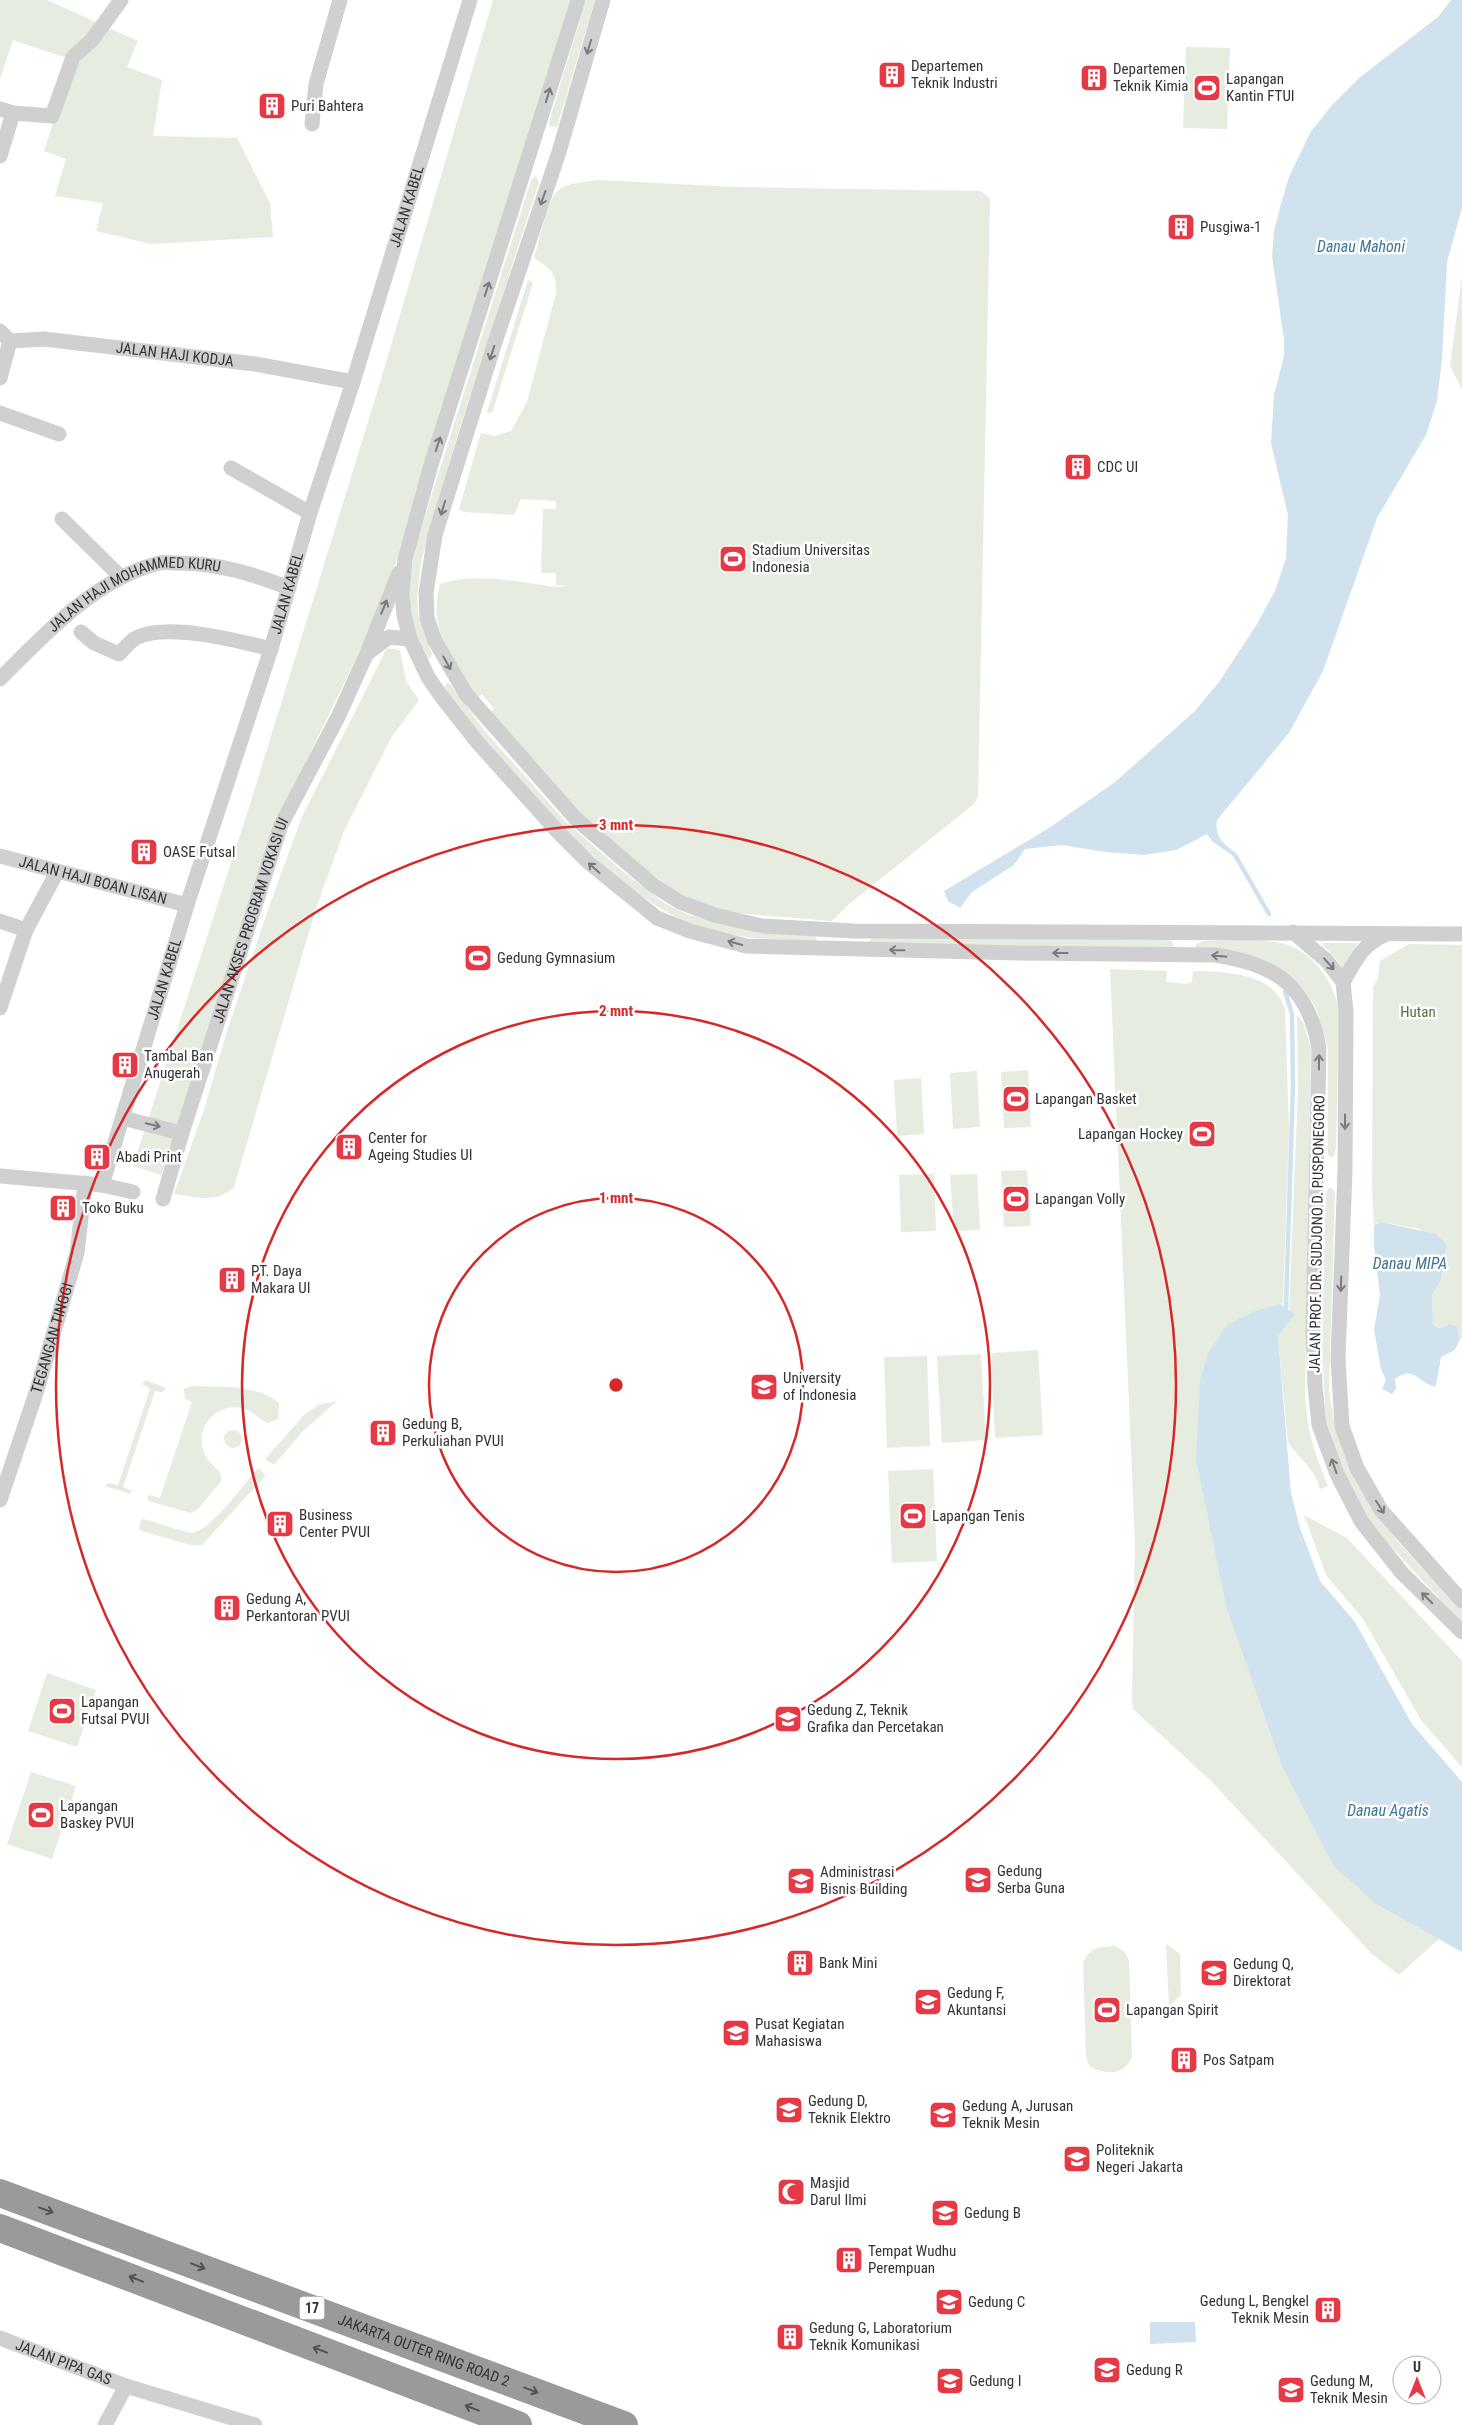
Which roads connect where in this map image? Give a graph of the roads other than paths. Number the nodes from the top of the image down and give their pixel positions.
1 (120, 0) edge
2 (340, 0) edge
3 (470, 0) edge
4 (578, 0) edge
5 (603, 0) edge
6 (7, 111) edge
7 (312, 124) dead end
8 (534, 142) junction
9 (559, 152) junction
10 (0, 156) edge
11 (5, 336) edge
12 (0, 378) edge
13 (354, 382) junction
14 (0, 413) edge
15 (59, 434) dead end
16 (231, 468) dead end
17 (310, 513) junction
18 (62, 519) dead end
19 (405, 559) junction
20 (121, 577) junction
21 (289, 588) junction
22 (81, 632) dead end
23 (410, 639) junction
24 (271, 649) junction
25 (368, 653) junction
26 (0, 679) edge
27 (0, 856) edge
28 (57, 872) junction
29 (187, 905) junction
30 (0, 921) edge
31 (26, 930) junction
32 (1292, 932) junction
33 (1388, 933) junction
34 (1462, 934) edge
35 (1343, 982) junction
36 (0, 1008) edge
37 (123, 1118) junction
38 (174, 1131) dead end
39 (1318, 1170) junction
40 (1345, 1170) junction
41 (0, 1176) edge
42 (85, 1183) junction
43 (102, 1185) junction
44 (133, 1192) dead end
45 (163, 1199) dead end
46 (1, 1492) edge
47 (1462, 1601) edge
48 (1462, 1632) edge
49 (0, 2193) edge
50 (0, 2228) edge
51 (0, 2338) edge
52 (126, 2386) junction
53 (105, 2425) edge
54 (255, 2425) edge
55 (518, 2425) edge
56 (624, 2425) edge

1 - 6 street
2 - 7 street
3 - 13 street, JALAN KABEL
8 -> 4 street
5 -> 9 street
6 - 10 street
8 - 9 street
19 -> 8 street
9 -> 32 street
11 - 12 street
11 - 13 street, JALAN HAJI KODJA
13 - 17 street, JALAN KABEL
14 - 15 street
16 - 17 street
17 - 21 street, JALAN KABEL
18 - 20 street
19 - 23 street, JALAN PROF. DR. SUDJONO D. PUSPONEGORO
25 -> 19 street, JALAN AKSES PROGRAM VOKASI UI
20 - 21 street, JALAN HAJI MOHAMMED KURU
20 - 26 street, JALAN HAJI MOHAMMED KURU
21 - 24 street, JALAN KABEL
22 - 24 street
23 - 25 street, JALAN AKSES PROGRAM VOKASI UI
39 -> 23 street, JALAN PROF. DR. SUDJONO D. PUSPONEGORO
24 - 29 street, JALAN KABEL
25 - 45 street, JALAN AKSES PROGRAM VOKASI UI
27 - 28 street, JALAN HAJI BOAN LISAN
28 - 29 street, JALAN HAJI BOAN LISAN
28 - 31 street
29 - 37 street, JALAN KABEL
30 - 31 street
31 - 36 street
32 - 33 street
32 -> 35 street
33 - 34 street
33 - 35 street
35 -> 40 street, JALAN PROF. DR. SUDJONO D. PUSPONEGORO
37 -> 38 street
37 - 43 street, JALAN KABEL
39 - 40 street
48 -> 39 street, JALAN PROF. DR. SUDJONO D. PUSPONEGORO
40 -> 47 street, JALAN PROF. DR. SUDJONO D. PUSPONEGORO
41 - 42 street
42 - 43 street
42 - 46 street, TEGANGAN TINGGI
43 - 44 street
49 -> 56 highway, JAKARTA OUTER RING ROAD 2 / 17
55 -> 50 highway, 17
51 - 52 street, JALAN PIPA GAS
52 - 53 street
52 - 54 street, JALAN PIPA GAS

